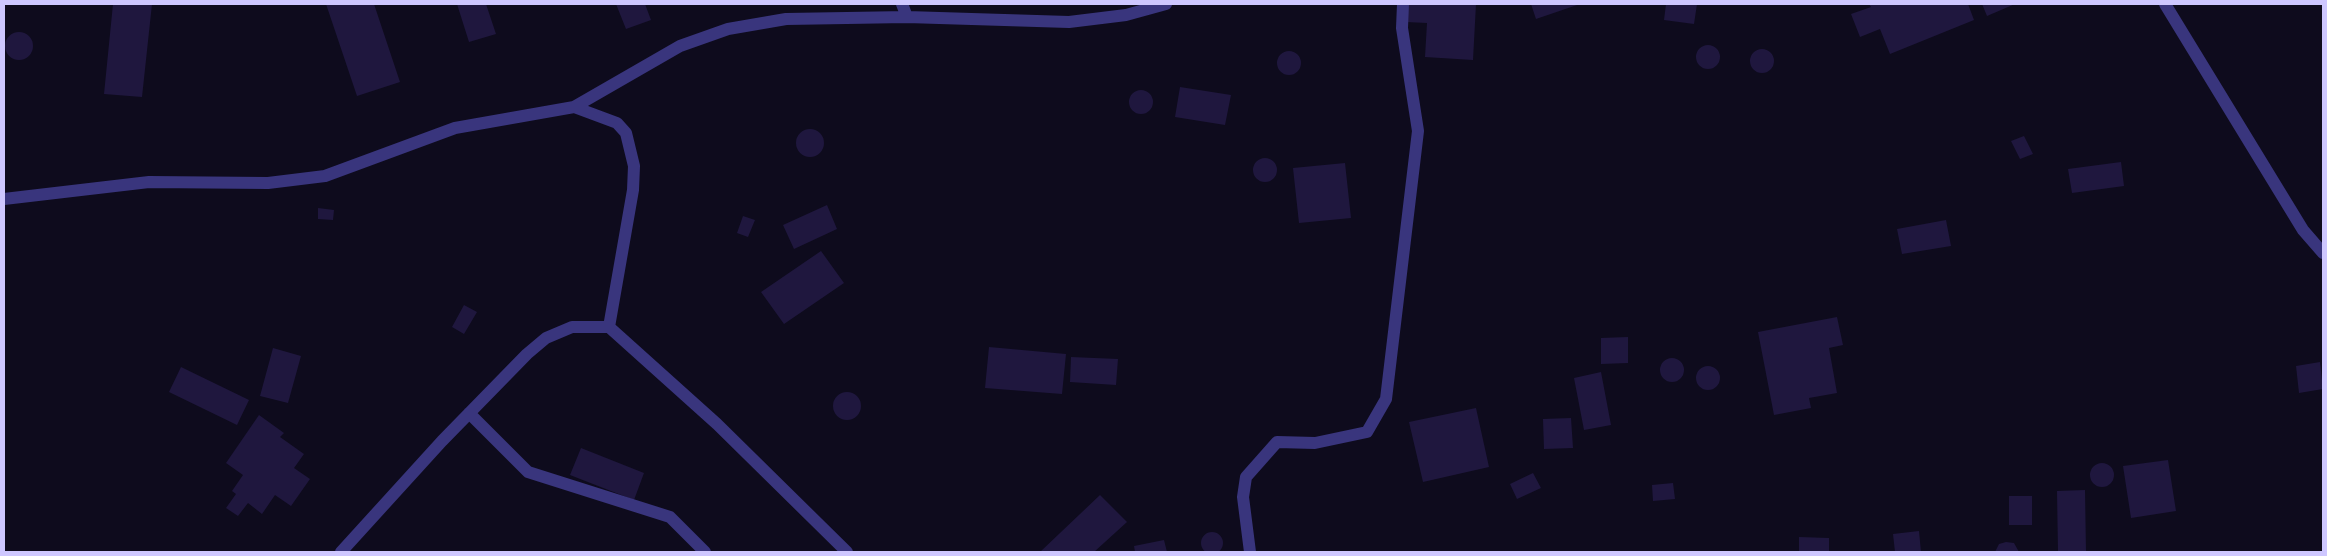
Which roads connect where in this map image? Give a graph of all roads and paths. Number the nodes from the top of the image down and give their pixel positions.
1 (902, 4) edge
2 (1166, 4) edge
3 (1403, 4) edge
4 (2165, 4) edge
5 (907, 17) junction
6 (574, 106) junction
7 (4, 199) edge
8 (2323, 253) edge
9 (609, 327) junction
10 (469, 413) junction
11 (341, 552) edge
12 (705, 552) edge
13 (847, 552) edge
14 (1250, 552) edge

1 - 5 street
2 - 5 street
3 - 14 street
4 - 8 street
5 - 6 street
6 - 7 street
6 - 9 street
9 - 10 street
9 - 13 street
10 - 11 street
10 - 12 street

